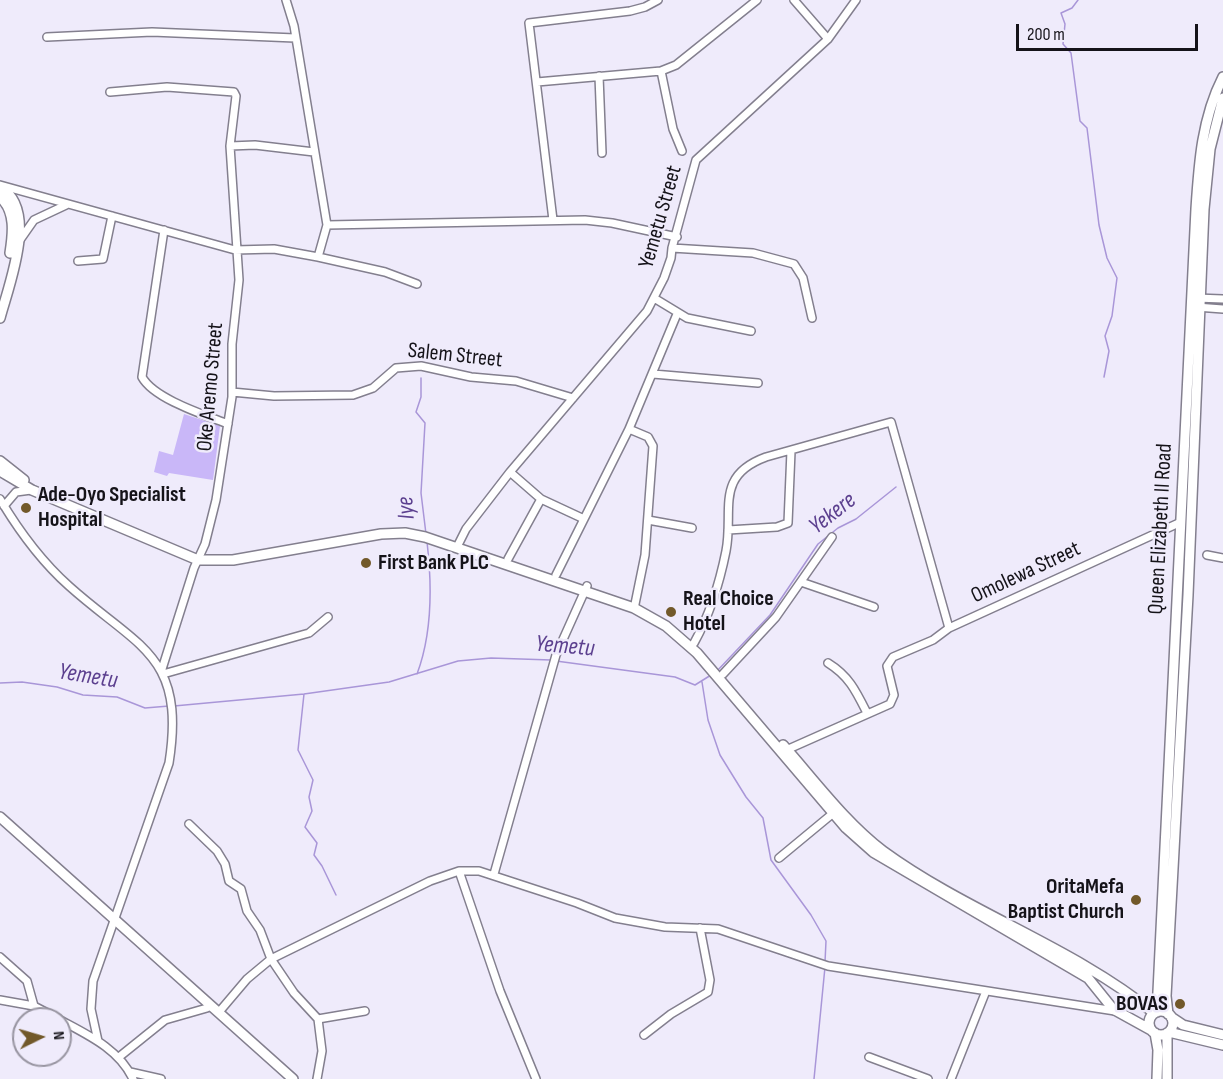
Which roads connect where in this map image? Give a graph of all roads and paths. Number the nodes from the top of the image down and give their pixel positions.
1 (286, 0) edge
2 (658, 0) edge
3 (757, 0) edge
4 (794, 0) edge
5 (856, 0) edge
6 (47, 37) dead end
7 (296, 38) junction
8 (828, 39) junction
9 (661, 71) junction
10 (599, 76) junction
11 (1223, 77) edge
12 (537, 82) junction
13 (110, 92) dead end
14 (1223, 98) edge
15 (230, 146) junction
16 (682, 151) dead end
17 (314, 152) junction
18 (602, 153) dead end
19 (1204, 167) junction
20 (0, 186) edge
21 (0, 197) edge
22 (66, 205) junction
23 (112, 216) junction
24 (553, 220) junction
25 (327, 225) junction
26 (164, 230) junction
27 (677, 237) junction
28 (19, 242) junction
29 (672, 248) junction
30 (235, 250) junction
31 (318, 256) junction
32 (78, 261) dead end
33 (417, 284) dead end
34 (0, 296) edge
35 (654, 298) junction
36 (1223, 299) edge
37 (1195, 302) junction
38 (1223, 309) edge
39 (677, 314) junction
40 (0, 318) edge
41 (812, 318) dead end
42 (751, 331) dead end
43 (653, 374) junction
44 (758, 383) dead end
45 (232, 392) junction
46 (573, 398) junction
47 (228, 424) junction
48 (629, 429) junction
49 (791, 451) junction
50 (0, 461) edge
51 (0, 471) edge
52 (510, 472) junction
53 (32, 490) junction
54 (541, 499) junction
55 (2, 502) edge
56 (584, 519) junction
57 (648, 520) junction
58 (1181, 522) junction
59 (692, 528) dead end
60 (728, 530) junction
61 (832, 537) dead end
62 (458, 544) junction
63 (1207, 555) dead end
64 (199, 557) junction
65 (1223, 558) edge
66 (508, 559) junction
67 (556, 575) junction
68 (801, 582) junction
69 (586, 588) junction
70 (1183, 594) junction
71 (635, 604) junction
72 (874, 607) dead end
73 (328, 617) dead end
74 (949, 628) junction
75 (694, 644) junction
76 (828, 663) dead end
77 (162, 672) junction
78 (718, 672) junction
79 (867, 713) junction
80 (785, 751) junction
81 (837, 811) junction
82 (0, 817) edge
83 (0, 823) edge
84 (189, 824) dead end
85 (779, 858) dead end
86 (459, 871) junction
87 (494, 874) junction
88 (113, 920) junction
89 (700, 928) junction
90 (0, 957) edge
91 (271, 959) junction
92 (1095, 983) junction
93 (1163, 987) junction
94 (986, 991) junction
95 (0, 1000) edge
96 (1087, 1005) junction
97 (34, 1006) joint
98 (207, 1008) junction
99 (365, 1011) dead end
100 (1115, 1011) junction
101 (219, 1012) junction
102 (1156, 1013) junction
103 (1169, 1015) junction
104 (318, 1019) junction
105 (72, 1026) edge
106 (1153, 1031) junction
107 (1168, 1032) junction
108 (644, 1035) dead end
109 (1223, 1035) edge
110 (98, 1041) junction
111 (1223, 1046) edge
112 (119, 1057) junction
113 (868, 1057) dead end
114 (131, 1075) edge
115 (161, 1079) edge
116 (285, 1079) edge
117 (293, 1079) edge
118 (317, 1079) edge
119 (536, 1079) edge
120 (928, 1079) edge
121 (951, 1079) edge
122 (1157, 1079) edge
123 (1167, 1079) edge

1 - 7 street
2 - 12 street
3 - 9 street
4 - 8 street
5 - 8 street, Yemetu Street
6 - 7 street
7 - 17 street
8 - 27 street, Yemetu Street
9 - 10 street
9 - 16 street
10 - 12 street
10 - 18 street
11 - 19 highway, Queen Elizabeth II Road
12 - 24 street
13 - 15 street, Oke Aremo Street
14 - 19 highway, Queen Elizabeth II Road
15 - 17 street
15 - 30 street, Oke Aremo Street
17 - 25 street
19 - 37 highway, Queen Elizabeth II Road
20 - 22 street
20 - 28 highway
21 - 34 highway
22 - 23 street
22 - 28 street
23 - 26 street
23 - 32 street
24 - 25 street
24 - 27 street
25 - 31 street
26 - 30 street
26 - 47 street
27 - 29 street, Yemetu Street
28 - 40 highway
29 - 35 street, Yemetu Street
29 - 41 street
30 - 31 street
30 - 45 street, Oke Aremo Street
31 - 33 street
35 - 39 street
35 - 46 street, Yemetu Street
36 - 37 street
37 - 38 street
37 - 58 highway, Queen Elizabeth II Road
37 - 70 highway, Queen Elizabeth II Road
39 - 42 street
39 - 43 street
43 - 44 street
43 - 48 street
45 - 46 street, Salem Street
45 - 47 street, Oke Aremo Street
46 - 52 street, Yemetu Street
47 - 64 street, Oke Aremo Street
48 - 56 street
48 - 57 street
49 - 60 street
49 - 60 street
49 - 74 street
50 - 64 highway
51 - 53 highway
52 - 54 street
52 - 62 street, Yemetu Street
53 - 55 street
53 - 64 highway
54 - 56 street
54 - 66 street
55 - 77 street
56 - 67 street
57 - 59 street
57 - 71 street
58 - 70 highway, Queen Elizabeth II Road
58 - 74 street, Omolewa Street
60 - 75 street
61 - 68 street
62 - 64 highway
62 - 66 highway
62 - 69 highway
63 - 65 street
64 - 77 street, Oke Aremo Street
66 - 67 highway
67 - 69 highway
68 - 72 street
68 - 78 street
69 - 71 highway
69 - 78 highway
69 - 87 street
70 - 93 highway, Queen Elizabeth II Road
71 - 75 highway
73 - 77 street
74 - 79 street, Omolewa Street
75 - 78 highway
76 - 79 street
77 - 88 street
78 - 80 highway
79 - 80 street
80 - 81 highway
81 - 85 street
81 - 92 highway
81 - 102 highway
82 - 88 highway
83 - 88 highway
84 - 91 street
86 - 87 street
86 - 91 street
86 - 119 street
87 - 89 street
88 - 98 highway
88 - 101 highway
88 - 110 street
89 - 94 street
89 - 108 street
90 - 97 street
91 - 101 street
91 - 104 street
92 - 96 street
92 - 100 highway
93 - 102 highway
93 - 103 highway
94 - 96 street
94 - 121 street
95 - 97 street
96 - 100 street
98 - 112 street
98 - 116 highway
99 - 104 street
100 - 106 highway
101 - 117 highway
102 - 103 highway
102 - 106 highway
103 - 107 highway
103 - 109 highway
104 - 118 street
105 - 110 street
106 - 107 highway
106 - 122 highway
107 - 111 highway
107 - 123 highway
110 - 112 street
112 - 114 street
113 - 120 street
114 - 115 street

